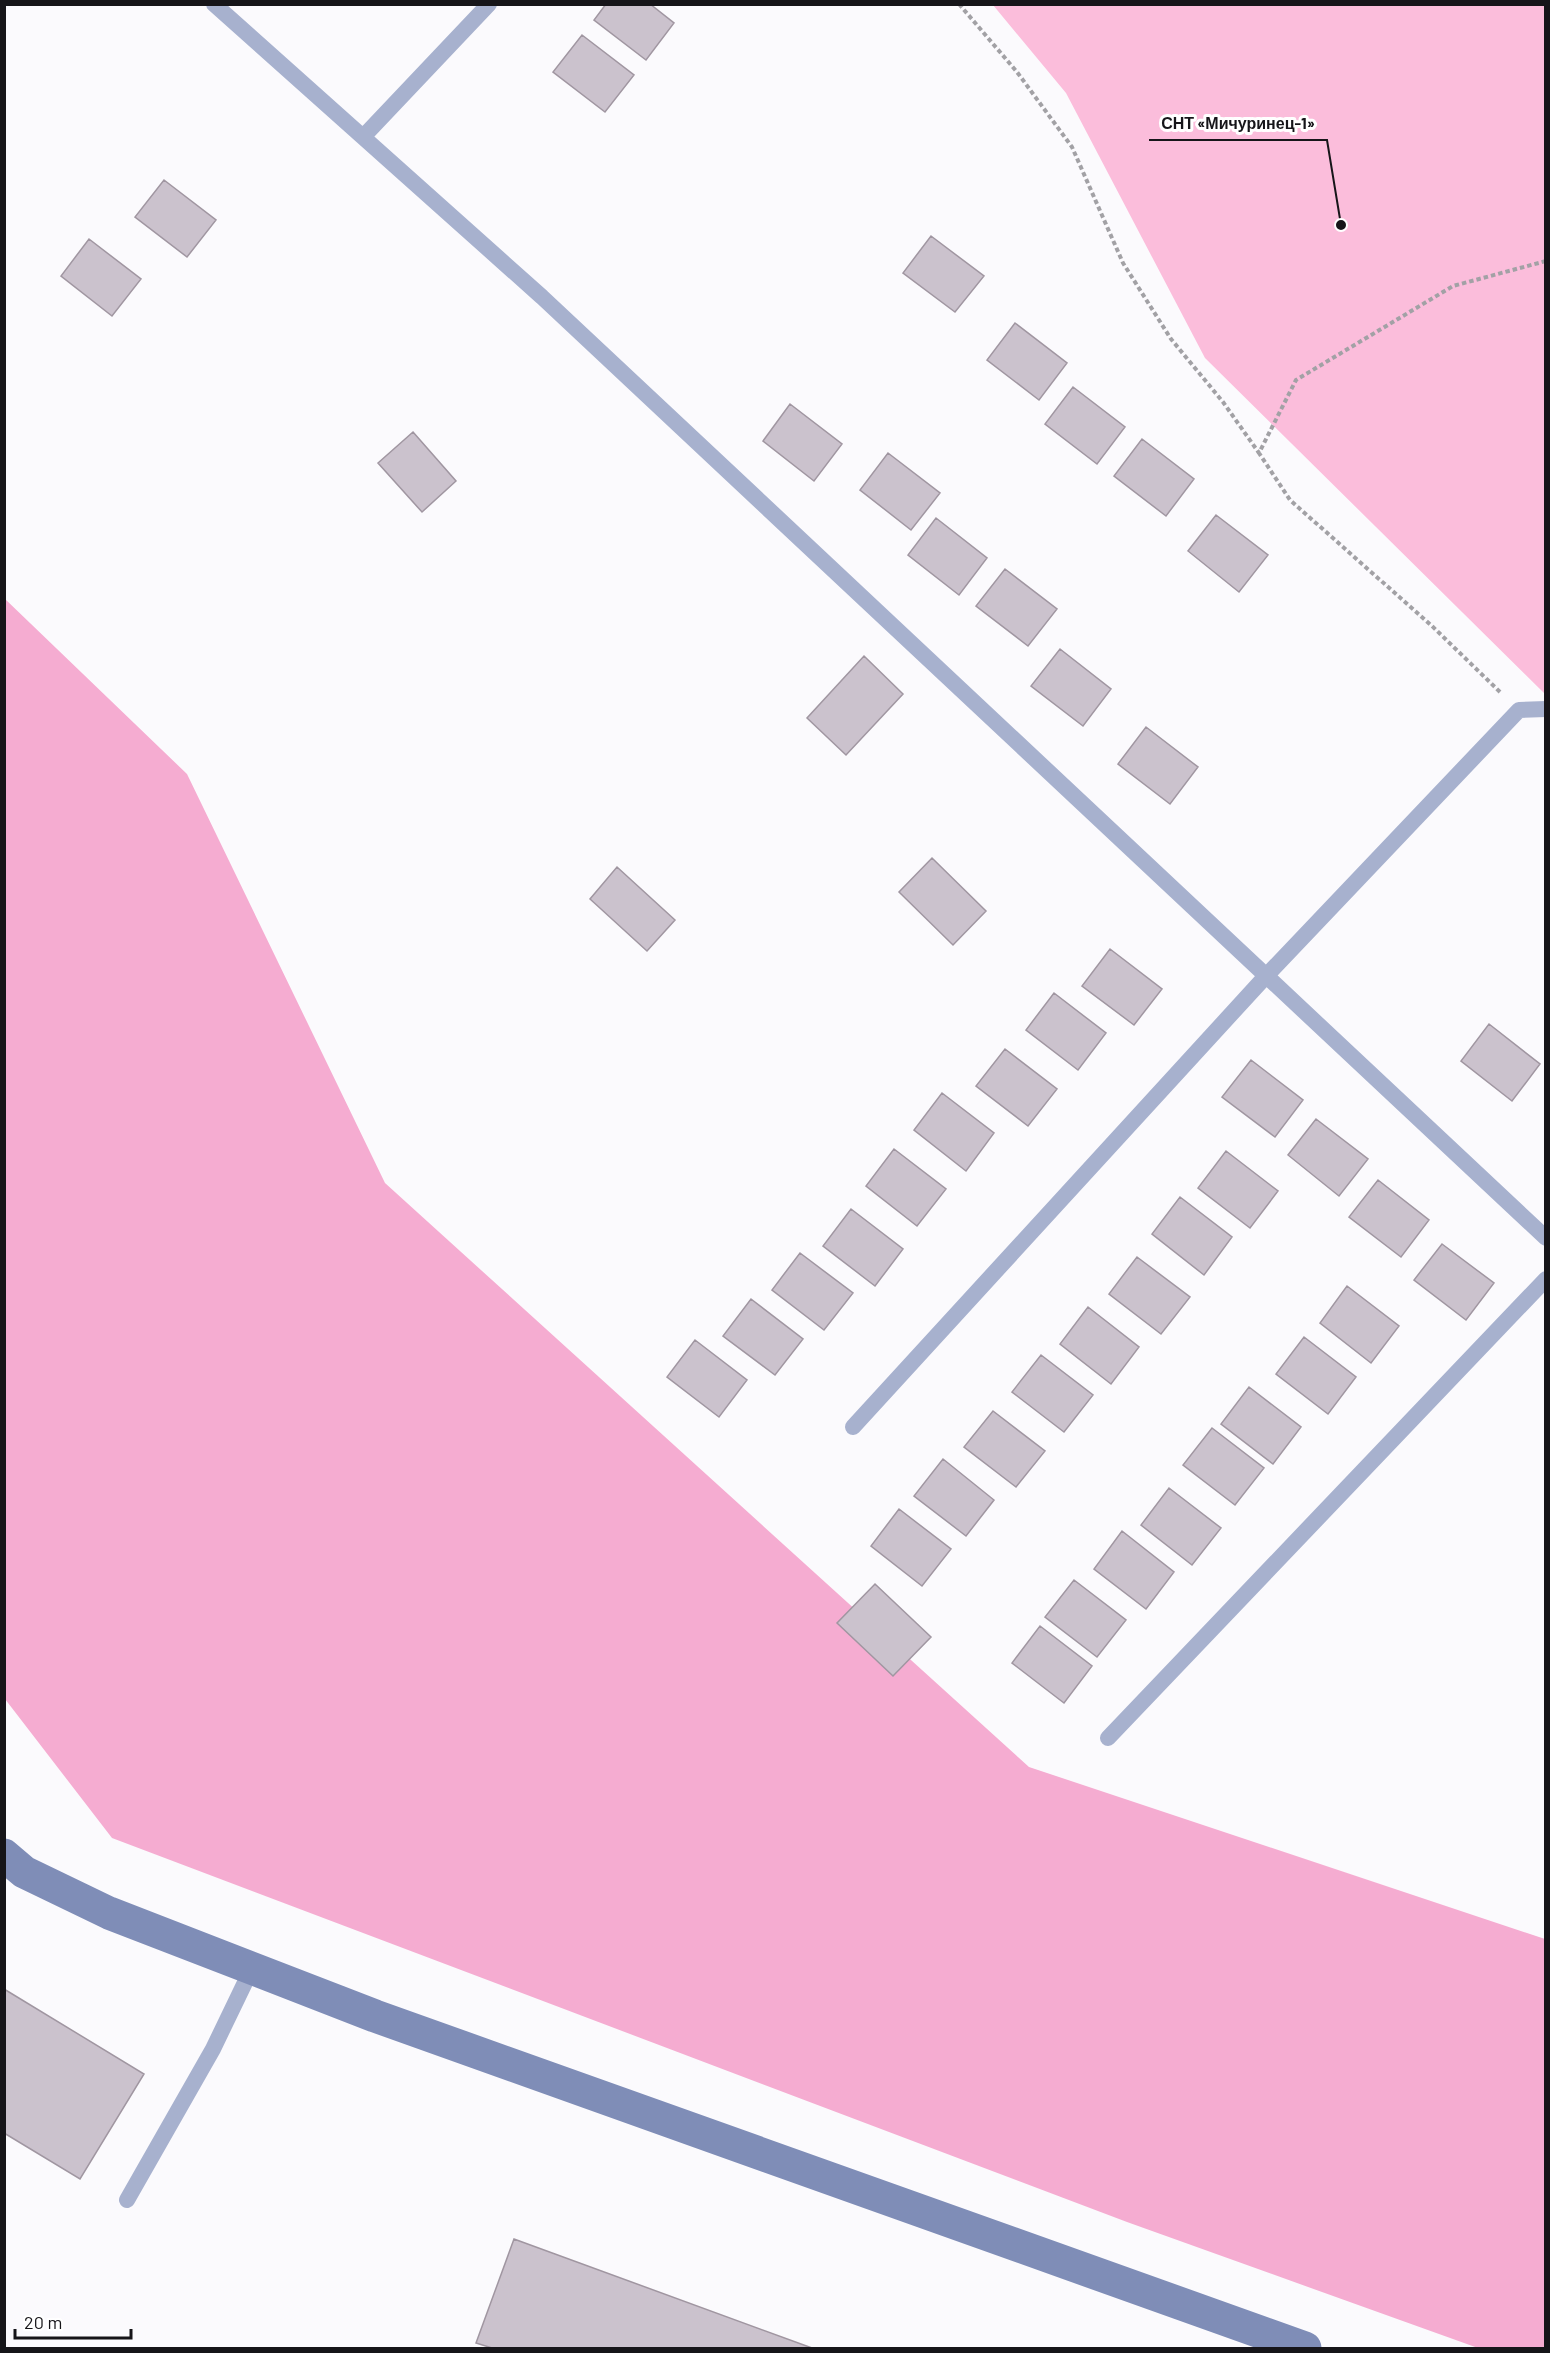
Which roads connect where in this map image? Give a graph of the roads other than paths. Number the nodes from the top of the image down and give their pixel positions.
1 (214, 4) edge
2 (489, 4) edge
3 (363, 137) junction
4 (1545, 709) edge
5 (1266, 976) junction
6 (1545, 1238) edge
7 (1545, 1279) edge
8 (853, 1427) dead end
9 (1108, 1738) dead end
10 (4, 1855) edge
11 (252, 1968) junction
12 (127, 2200) dead end
13 (1305, 2349) edge

1 - 3 lane
2 - 3 lane
3 - 5 lane
4 - 5 lane
5 - 6 lane
5 - 8 lane
7 - 9 lane
10 - 11 main road
11 - 12 lane
11 - 13 main road

